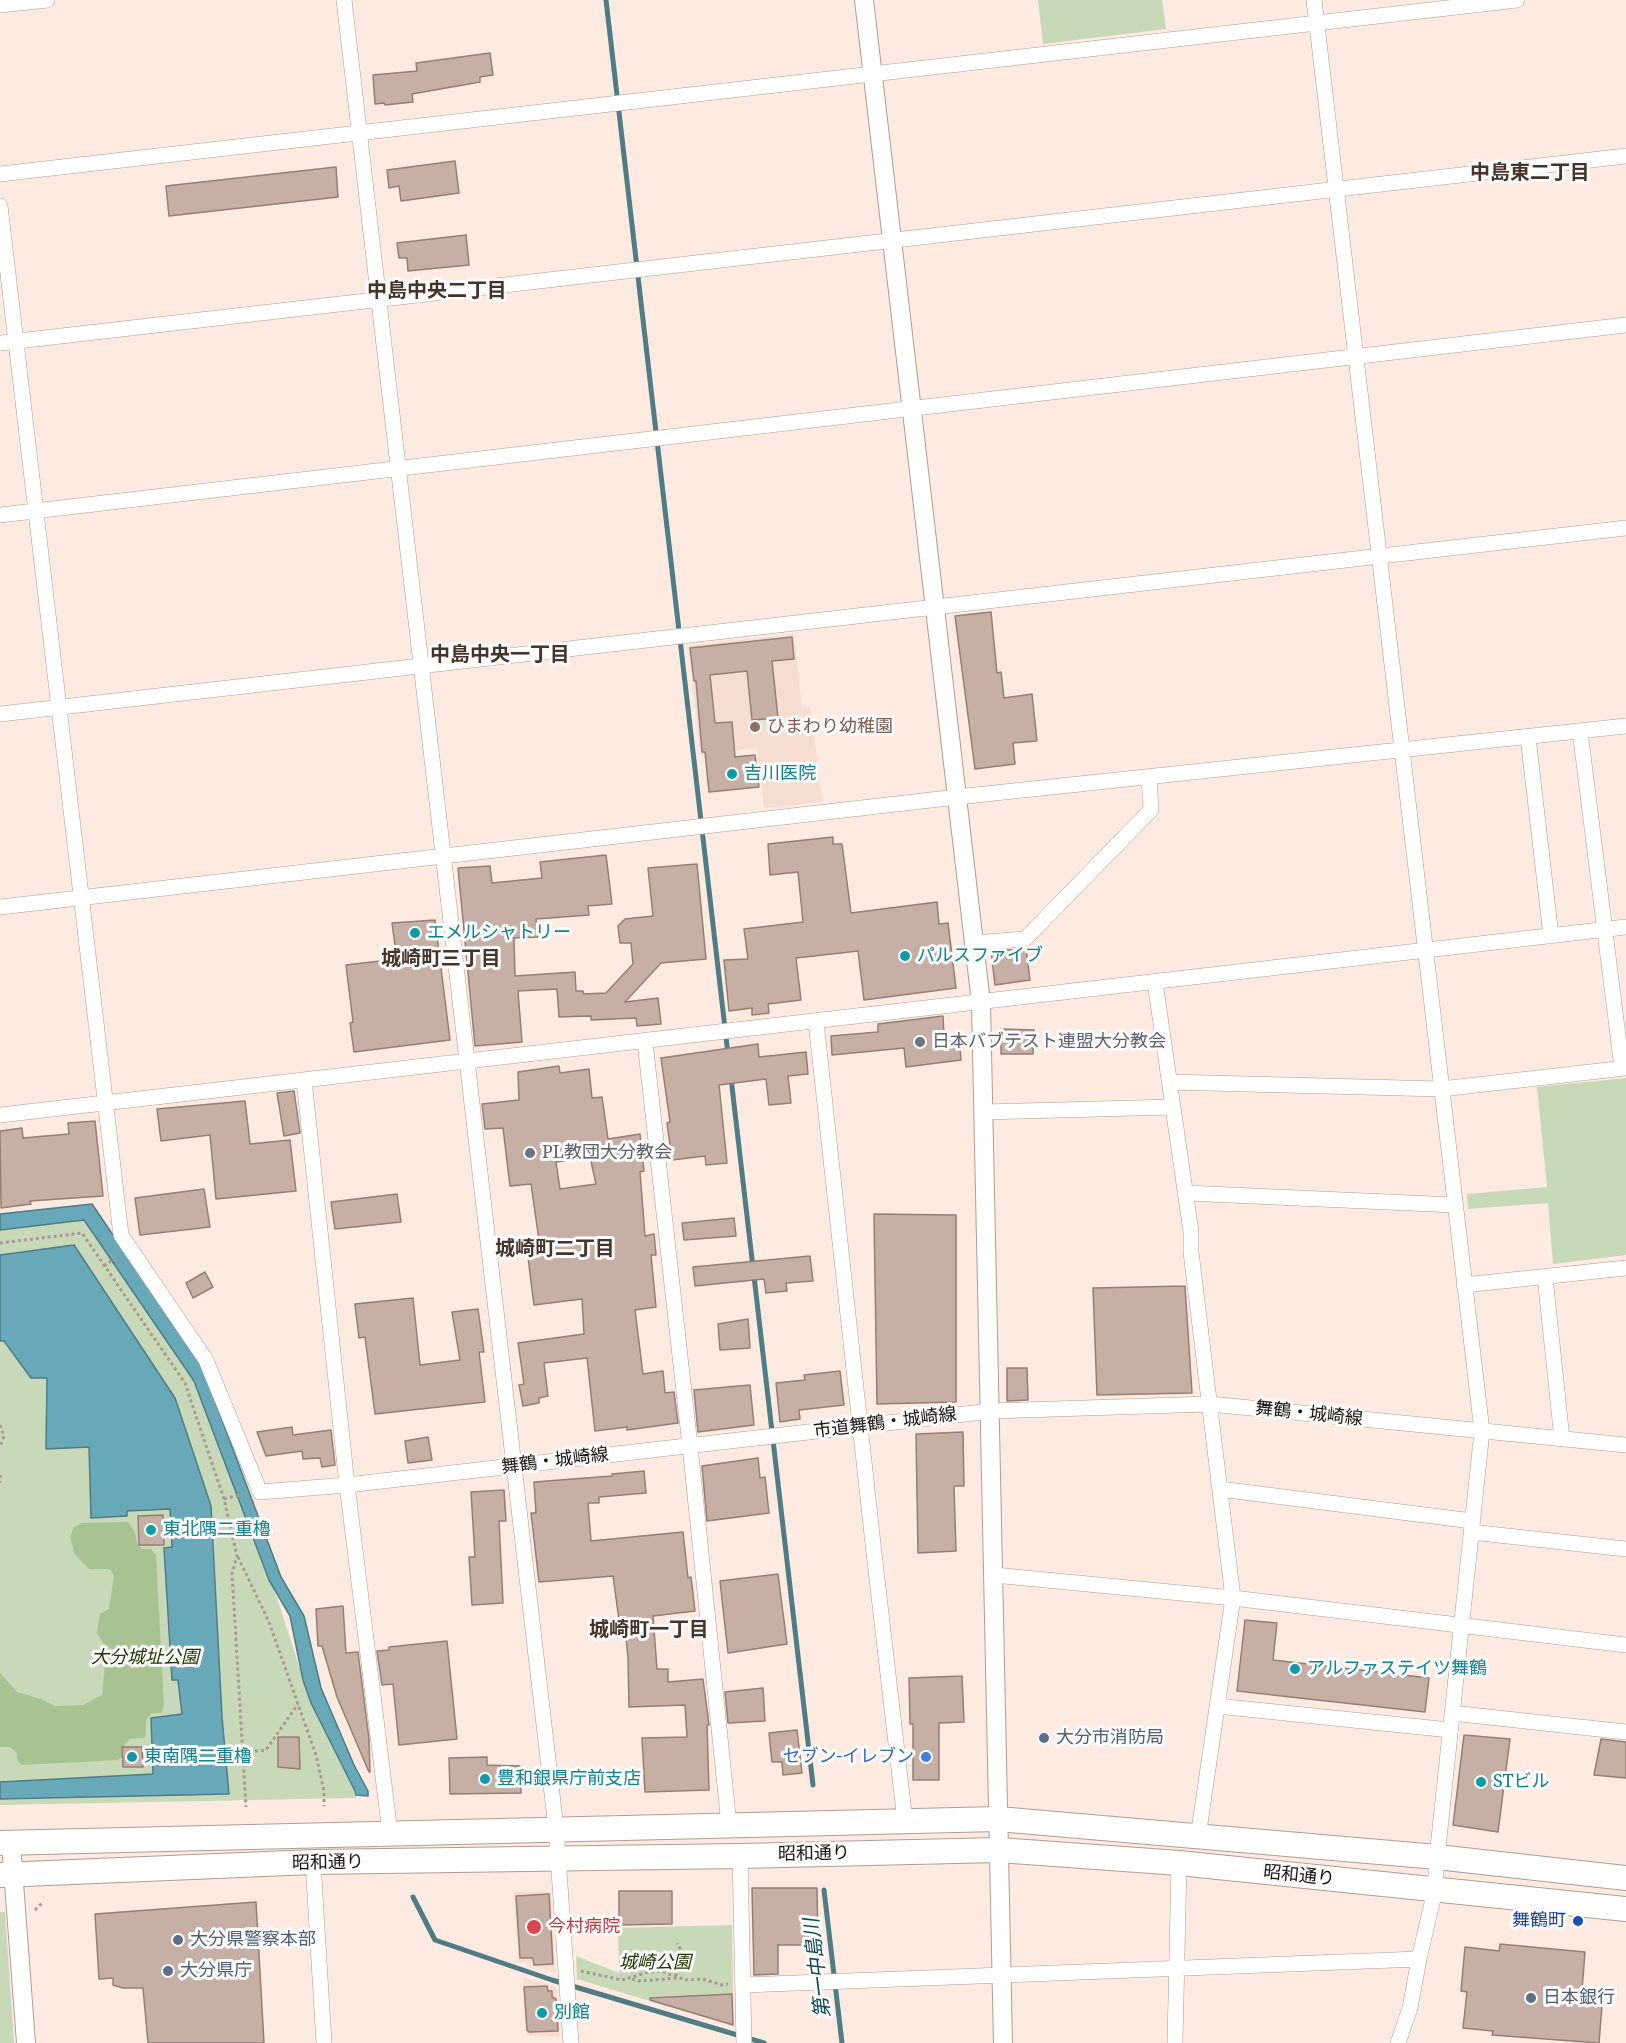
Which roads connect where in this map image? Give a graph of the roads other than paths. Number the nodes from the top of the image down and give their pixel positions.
1 (47, 0) edge
2 (344, 0) edge
3 (864, 0) edge
4 (1314, 0) edge
5 (1517, 0) edge
6 (0, 5) edge
7 (1317, 23) junction
8 (872, 74) junction
9 (359, 133) junction
10 (1626, 156) edge
11 (0, 174) edge
12 (1336, 189) junction
13 (0, 206) edge
14 (892, 240) junction
15 (379, 299) junction
16 (1626, 325) edge
17 (16, 341) junction
18 (0, 343) edge
19 (1356, 357) junction
20 (911, 408) junction
21 (398, 468) junction
22 (36, 510) junction
23 (0, 515) edge
24 (1626, 528) edge
25 (1379, 556) junction
26 (935, 607) junction
27 (421, 666) junction
28 (59, 707) junction
29 (0, 714) edge
30 (1626, 726) edge
31 (1580, 731) junction
32 (1528, 736) junction
33 (1401, 750) junction
34 (1149, 777) junction
35 (957, 797) junction
36 (443, 856) junction
37 (82, 898) junction
38 (0, 907) edge
39 (1626, 927) edge
40 (1605, 930) junction
41 (1551, 936) junction
42 (974, 943) junction
43 (1425, 951) junction
44 (1155, 982) junction
45 (981, 1003) junction
46 (816, 1022) junction
47 (645, 1042) junction
48 (467, 1062) junction
49 (1624, 1068) edge
50 (304, 1080) junction
51 (1169, 1083) junction
52 (1441, 1089) junction
53 (106, 1103) junction
54 (1173, 1107) junction
55 (984, 1112) junction
56 (0, 1115) edge
57 (1185, 1193) junction
58 (1455, 1205) junction
59 (1626, 1268) edge
60 (1545, 1276) junction
61 (1464, 1285) junction
62 (1210, 1404) junction
63 (991, 1411) junction
64 (860, 1426) junction
65 (1482, 1431) junction
66 (771, 1436) joint
67 (1562, 1439) junction
68 (1626, 1445) edge
69 (690, 1446) junction
70 (513, 1466) junction
71 (347, 1485) junction
72 (1220, 1489) junction
73 (1472, 1527) junction
74 (1626, 1549) edge
75 (994, 1575) junction
76 (1233, 1598) junction
77 (1461, 1625) junction
78 (1626, 1645) edge
79 (1217, 1706) junction
80 (1452, 1713) junction
81 (1450, 1730) junction
82 (1626, 1732) edge
83 (998, 1819) junction
84 (905, 1821) junction
85 (729, 1825) junction
86 (556, 1828) junction
87 (390, 1833) junction
88 (1198, 1837) junction
89 (6, 1843) edge
90 (999, 1850) junction
91 (740, 1856) junction
92 (1437, 1857) junction
93 (558, 1859) junction
94 (313, 1862) junction
95 (1179, 1863) junction
96 (7, 1874) edge
97 (1626, 1878) edge
98 (1435, 1890) junction
99 (1626, 1909) edge
100 (1419, 1959) junction
101 (1175, 1968) junction
102 (1002, 1975) junction
103 (744, 1981) junction
104 (744, 2036) edge
105 (1005, 2042) edge
106 (26, 2043) edge
107 (324, 2043) edge
108 (571, 2043) edge
109 (1175, 2043) edge
110 (1398, 2043) edge

1 - 6 street
2 - 9 street
3 - 8 street
4 - 7 street
5 - 7 street
7 - 8 street
7 - 12 street
8 - 9 street
8 - 14 street
9 - 11 street
9 - 15 street
10 - 12 street
12 - 14 street
12 - 19 street
13 - 17 street
14 - 15 street
14 - 20 street
15 - 17 street
15 - 21 street
16 - 19 street
17 - 18 street
17 - 22 street
19 - 20 street
19 - 25 street
20 - 21 street
20 - 26 street
21 - 22 street
21 - 27 street
22 - 23 street
22 - 28 street
24 - 25 street
25 - 26 street
25 - 33 street
26 - 27 street
26 - 35 street
27 - 28 street
27 - 36 street
28 - 29 street
28 - 37 street
30 - 31 street
31 - 32 street
31 - 40 street
32 - 33 street
32 - 41 street
33 - 34 street
33 - 43 street
34 - 35 street
34 - 42 street
35 - 36 street
35 - 42 street
36 - 37 street
36 - 48 street
37 - 38 street
37 - 53 street
39 - 40 street
40 - 41 street
40 - 49 street
41 - 43 street
42 - 45 street
43 - 44 street
43 - 52 street
44 - 45 street
44 - 51 street
45 - 46 street
45 - 55 street
46 - 47 street
46 - 64 street
47 - 48 street
47 - 69 street
48 - 50 street
48 - 70 street
49 - 52 street
50 - 53 street
50 - 71 street
51 - 52 street
51 - 54 street
52 - 58 street
53 - 56 street
53 - 71 street, 舞鶴・城崎線
54 - 55 street
54 - 57 street
55 - 63 street
57 - 58 street
57 - 62 street
58 - 61 street
59 - 60 street
60 - 61 street
60 - 67 street
61 - 65 street
62 - 63 street, 舞鶴・城崎線
62 - 65 street, 舞鶴・城崎線
62 - 72 street
63 - 64 street, 市道舞鶴・城崎線
63 - 75 street
64 - 66 street, 市道舞鶴・城崎線
64 - 84 street
65 - 67 street, 舞鶴・城崎線
65 - 73 street
66 - 69 street, 舞鶴・城崎線
67 - 68 street, 舞鶴・城崎線
69 - 70 street, 舞鶴・城崎線
69 - 85 street
70 - 71 street, 舞鶴・城崎線
70 - 86 street
71 - 87 street
72 - 73 street
72 - 76 street
73 - 74 street
73 - 77 street
75 - 76 street
75 - 83 street
76 - 77 street
76 - 79 street
77 - 78 street
77 - 80 street
79 - 81 street
79 - 88 street
80 - 81 street
80 - 82 street
81 - 92 street
83 - 84 highway, 昭和通り
83 - 88 highway, 昭和通り
83 - 90 street
84 - 85 highway, 昭和通り
85 - 86 highway, 昭和通り
86 - 87 highway, 昭和通り
86 - 93 street
87 - 89 highway, 昭和通り
88 - 92 highway, 昭和通り
89 - 96 street
90 - 91 highway, 昭和通り
90 - 95 highway, 昭和通り
90 - 102 street
91 - 93 highway, 昭和通り
91 - 103 street
92 - 97 highway, 昭和通り
92 - 98 street
93 - 94 highway, 昭和通り
93 - 108 street
94 - 96 highway, 昭和通り
94 - 107 street
95 - 98 highway, 昭和通り
95 - 101 street
96 - 106 street
98 - 99 highway, 昭和通り
98 - 100 street
100 - 101 street
100 - 110 street
101 - 102 street
101 - 109 street
102 - 103 street
102 - 105 street
103 - 104 street

